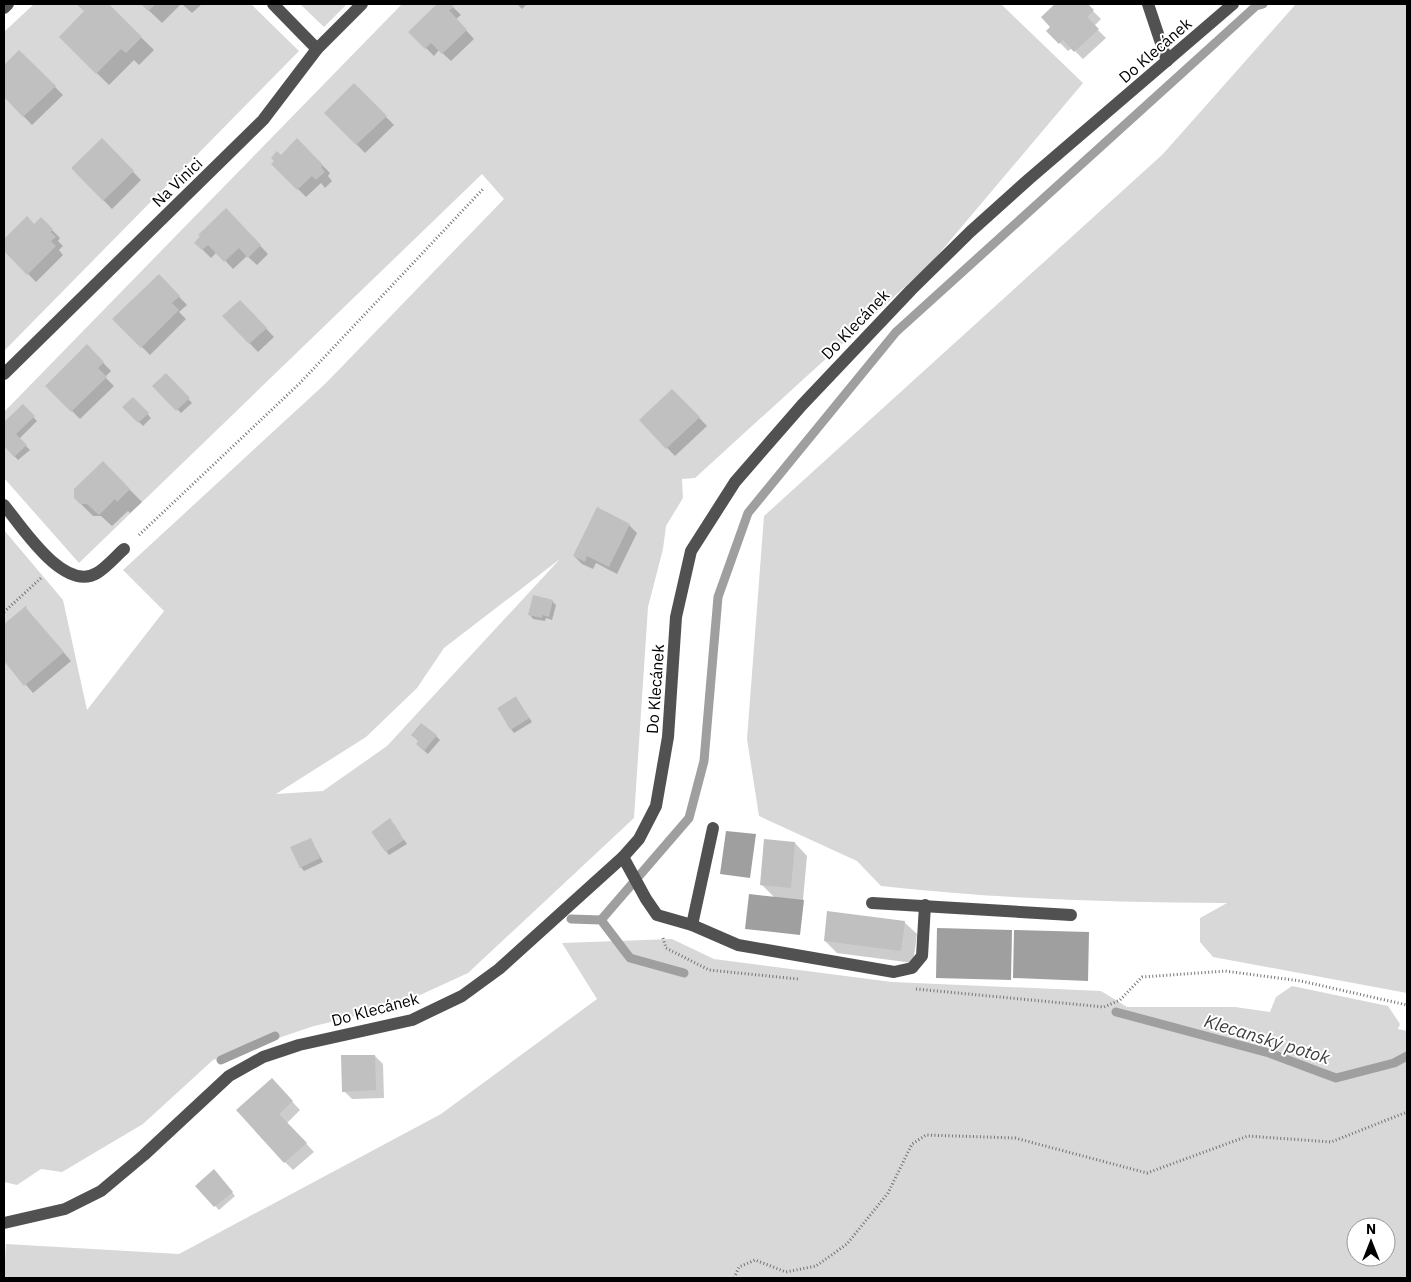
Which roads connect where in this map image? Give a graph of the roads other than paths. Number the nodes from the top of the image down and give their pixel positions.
1 (8, 4) edge
2 (273, 4) edge
3 (362, 4) edge
4 (1234, 4) edge
5 (1147, 5) edge
6 (4, 8) edge
7 (317, 49) junction
8 (1168, 61) junction
9 (4, 374) edge
10 (4, 505) edge
11 (124, 549) road end
12 (713, 828) dead end
13 (623, 857) junction
14 (872, 903) dead end
15 (925, 905) junction
16 (1072, 915) dead end
17 (692, 926) junction
18 (4, 1224) edge

1 - 6 street
2 - 7 street
3 - 7 street, Na Vinici
4 - 8 street, Do Klecánek
5 - 8 street
7 - 9 street, Na Vinici
8 - 13 street, Do Klecánek
10 - 11 street
12 - 17 street
13 - 17 street
13 - 18 street, Do Klecánek
14 - 15 street
15 - 16 street
15 - 17 street

